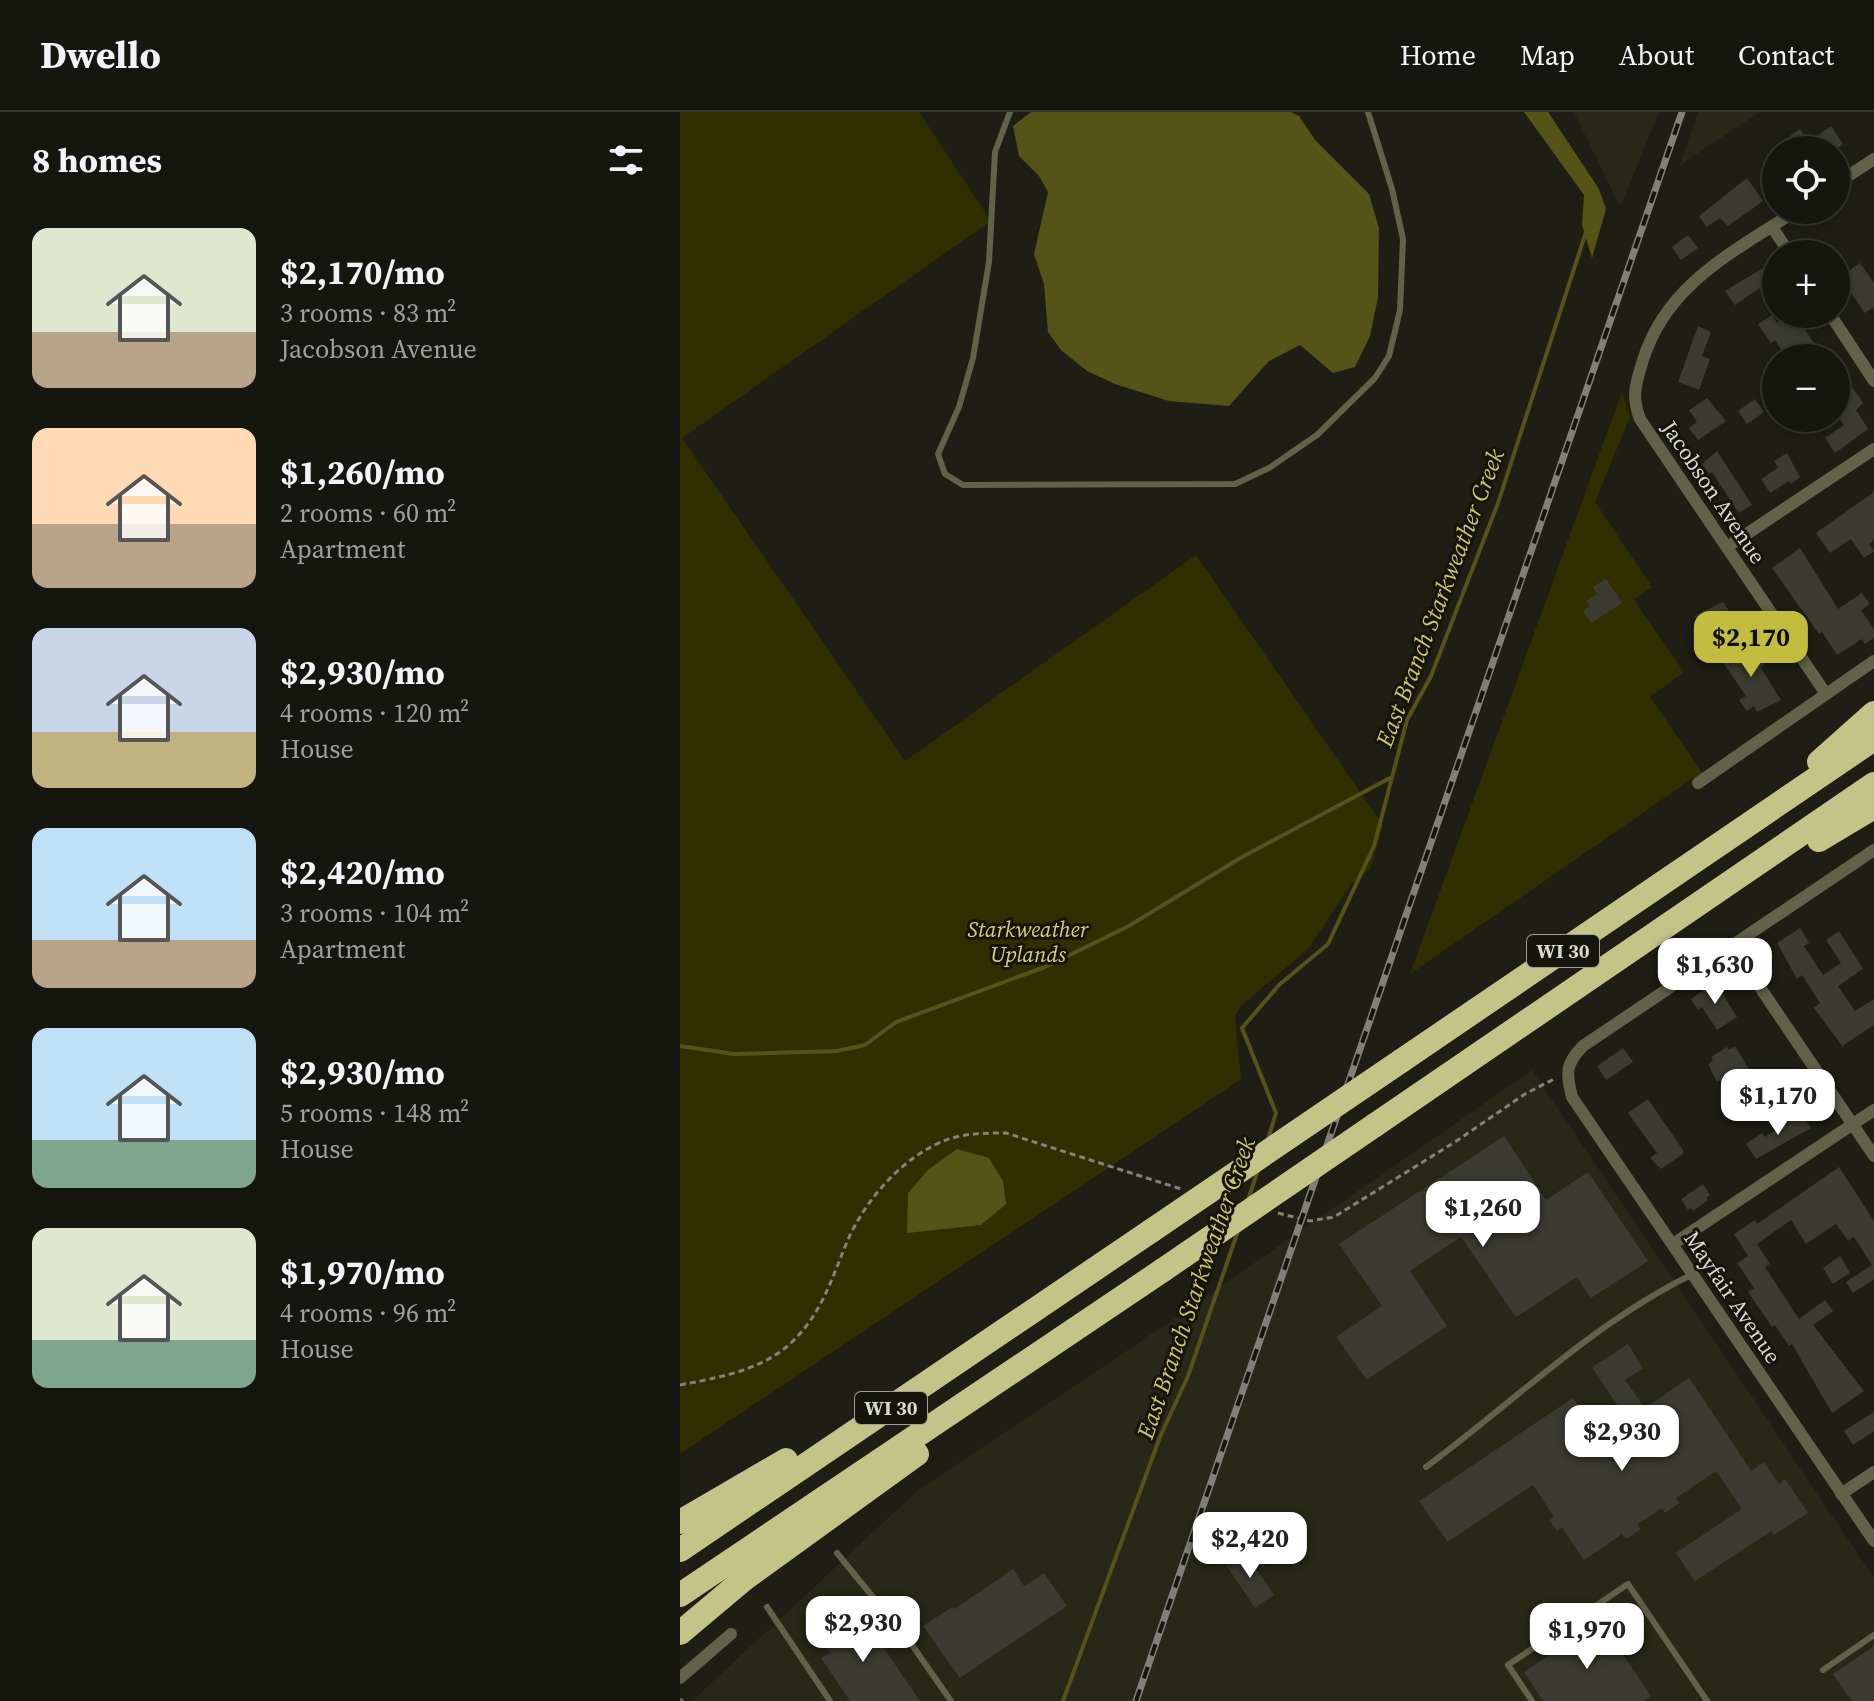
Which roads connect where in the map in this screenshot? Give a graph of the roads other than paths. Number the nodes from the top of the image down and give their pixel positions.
1 (1010, 112) edge
2 (1368, 112) edge
3 (1874, 159) edge
4 (1850, 175) edge
5 (1776, 224) edge
6 (1772, 227) junction
7 (1781, 240) edge
8 (1839, 328) edge
9 (1874, 381) edge
10 (1874, 449) edge
11 (1727, 547) junction
12 (1874, 661) edge
13 (1826, 694) junction
14 (1874, 713) edge
15 (1874, 739) edge
16 (1698, 783) dead end
17 (1874, 784) edge
18 (1874, 807) edge
19 (1725, 841) junction
20 (1874, 850) edge
21 (1670, 923) junction
22 (1732, 946) junction
23 (1874, 1110) edge
24 (1852, 1124) junction
25 (1874, 1156) edge
26 (1673, 1244) junction
27 (1101, 1265) junction
28 (1693, 1274) junction
29 (1021, 1366) junction
30 (1426, 1467) dead end
31 (1874, 1472) edge
32 (1841, 1494) junction
33 (680, 1522) edge
34 (1874, 1541) edge
35 (680, 1550) edge
36 (837, 1553) dead end
37 (680, 1595) edge
38 (767, 1607) dead end
39 (680, 1633) edge
40 (731, 1634) dead end
41 (1874, 1635) edge
42 (1823, 1670) dead end
43 (680, 1678) edge
44 (830, 1701) edge
45 (951, 1701) edge
46 (1532, 1701) edge
47 (1707, 1701) edge

1 - 2 lane
3 - 4 street
5 - 6 street
6 - 7 street
6 - 11 street, Jacobson Avenue
8 - 9 street
10 - 11 street
11 - 13 street, Jacobson Avenue
12 - 13 street
13 - 16 street
14 - 19 highway
15 - 19 highway, WI 30
17 - 21 highway, WI 30
18 - 21 highway
19 - 27 highway, WI 30, bridge
20 - 22 street
21 - 29 highway, WI 30, bridge
22 - 24 street
22 - 26 street, Mayfair Avenue
23 - 24 street
24 - 25 street
24 - 26 street
26 - 28 street, Mayfair Avenue
27 - 33 highway
27 - 35 highway, WI 30
28 - 30 lane
28 - 32 street, Mayfair Avenue
29 - 37 highway, WI 30
29 - 39 highway
31 - 32 street
32 - 34 street, Mayfair Avenue
36 - 45 lane
38 - 44 lane
40 - 43 street
41 - 42 lane
46 - 47 lane

